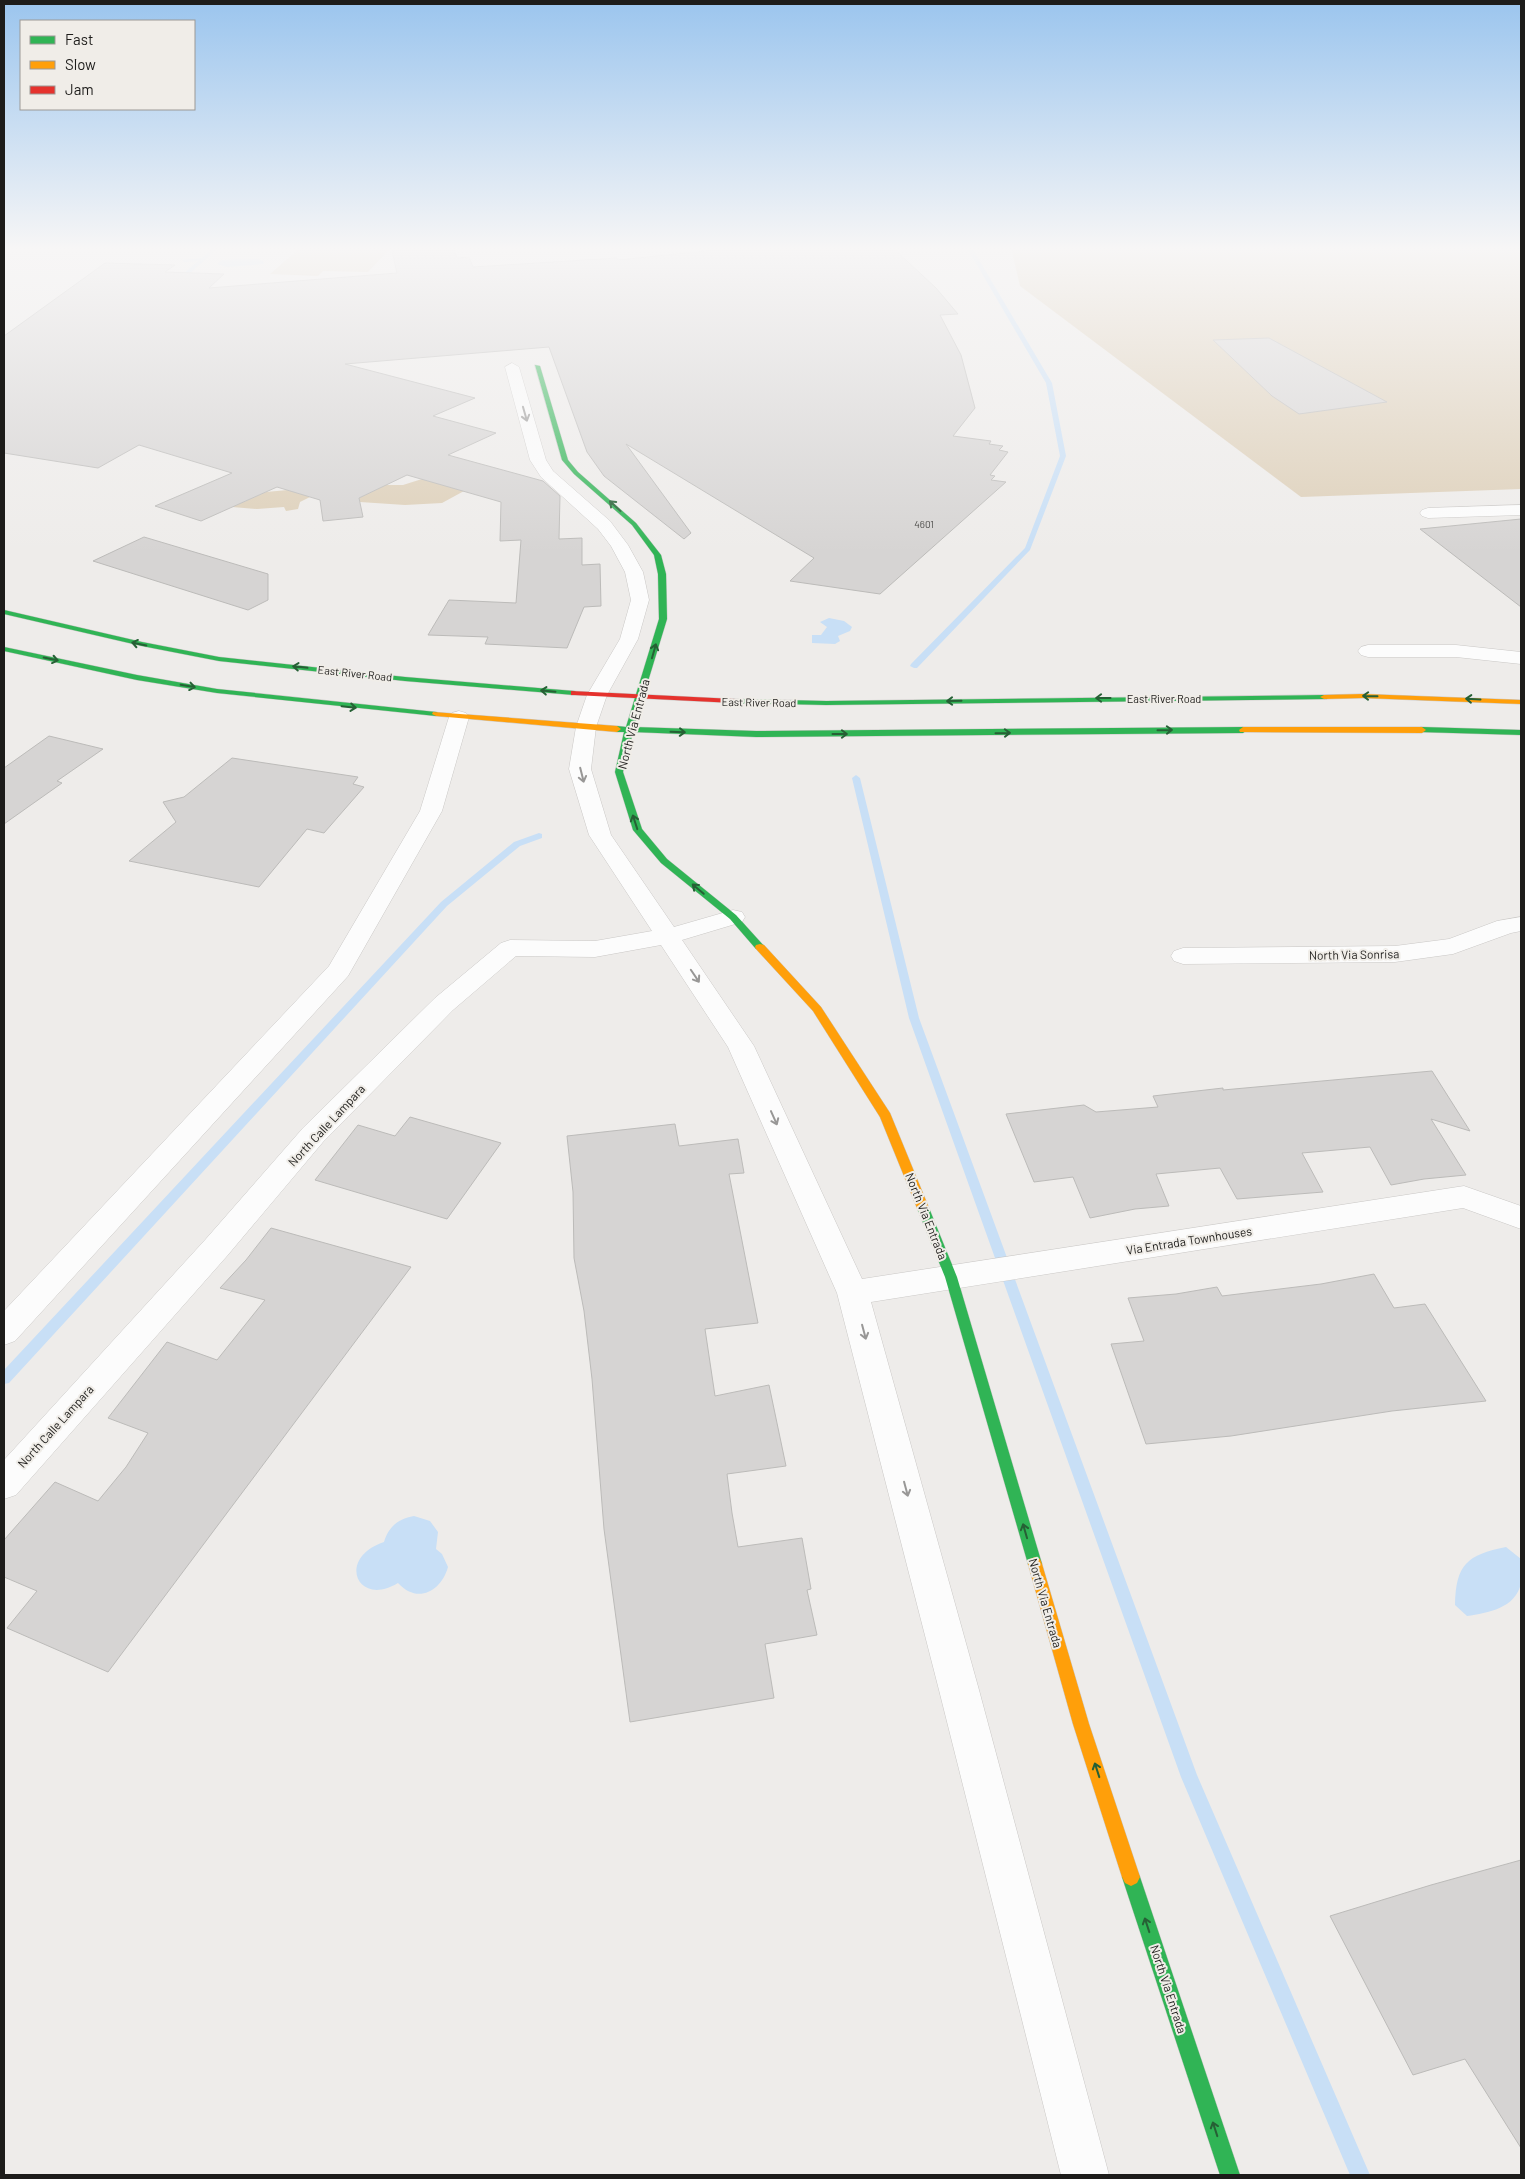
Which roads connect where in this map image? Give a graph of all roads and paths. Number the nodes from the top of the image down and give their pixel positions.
1 (537, 366) dead end
2 (512, 368) dead end
3 (1521, 510) edge
4 (1428, 513) dead end
5 (4, 612) edge
6 (4, 649) edge
7 (1368, 651) dead end
8 (1521, 658) edge
9 (597, 696) junction
10 (640, 697) junction
11 (1521, 702) edge
12 (459, 717) junction
13 (586, 728) junction
14 (629, 730) junction
15 (1521, 733) edge
16 (733, 917) junction
17 (1521, 924) edge
18 (668, 936) junction
19 (1182, 956) dead end
20 (1521, 1218) edge
21 (951, 1277) junction
22 (853, 1293) junction
23 (4, 1332) edge
24 (4, 1484) edge
25 (1085, 2175) edge
26 (1230, 2175) edge

10 -> 1 main road, North Via Entrada
2 -> 9 street
3 - 4 street
9 -> 5 main road, East River Road
6 -> 12 main road
7 - 8 street
9 - 10 main road, East River Road
9 - 13 street
11 -> 10 main road, East River Road
10 - 14 main road, North Via Entrada
12 - 13 main road
12 - 23 street
13 - 14 main road
13 -> 18 street
14 -> 15 main road
16 -> 14 main road, North Via Entrada
16 - 18 street, North Calle Lampara
16 - 21 main road, North Via Entrada
17 - 19 street, North Via Sonrisa
18 -> 22 street
18 - 24 street, North Calle Lampara
20 - 21 street, Via Entrada Townhouses
21 - 22 street, Via Entrada Townhouses
26 -> 21 main road, North Via Entrada
22 -> 25 street

